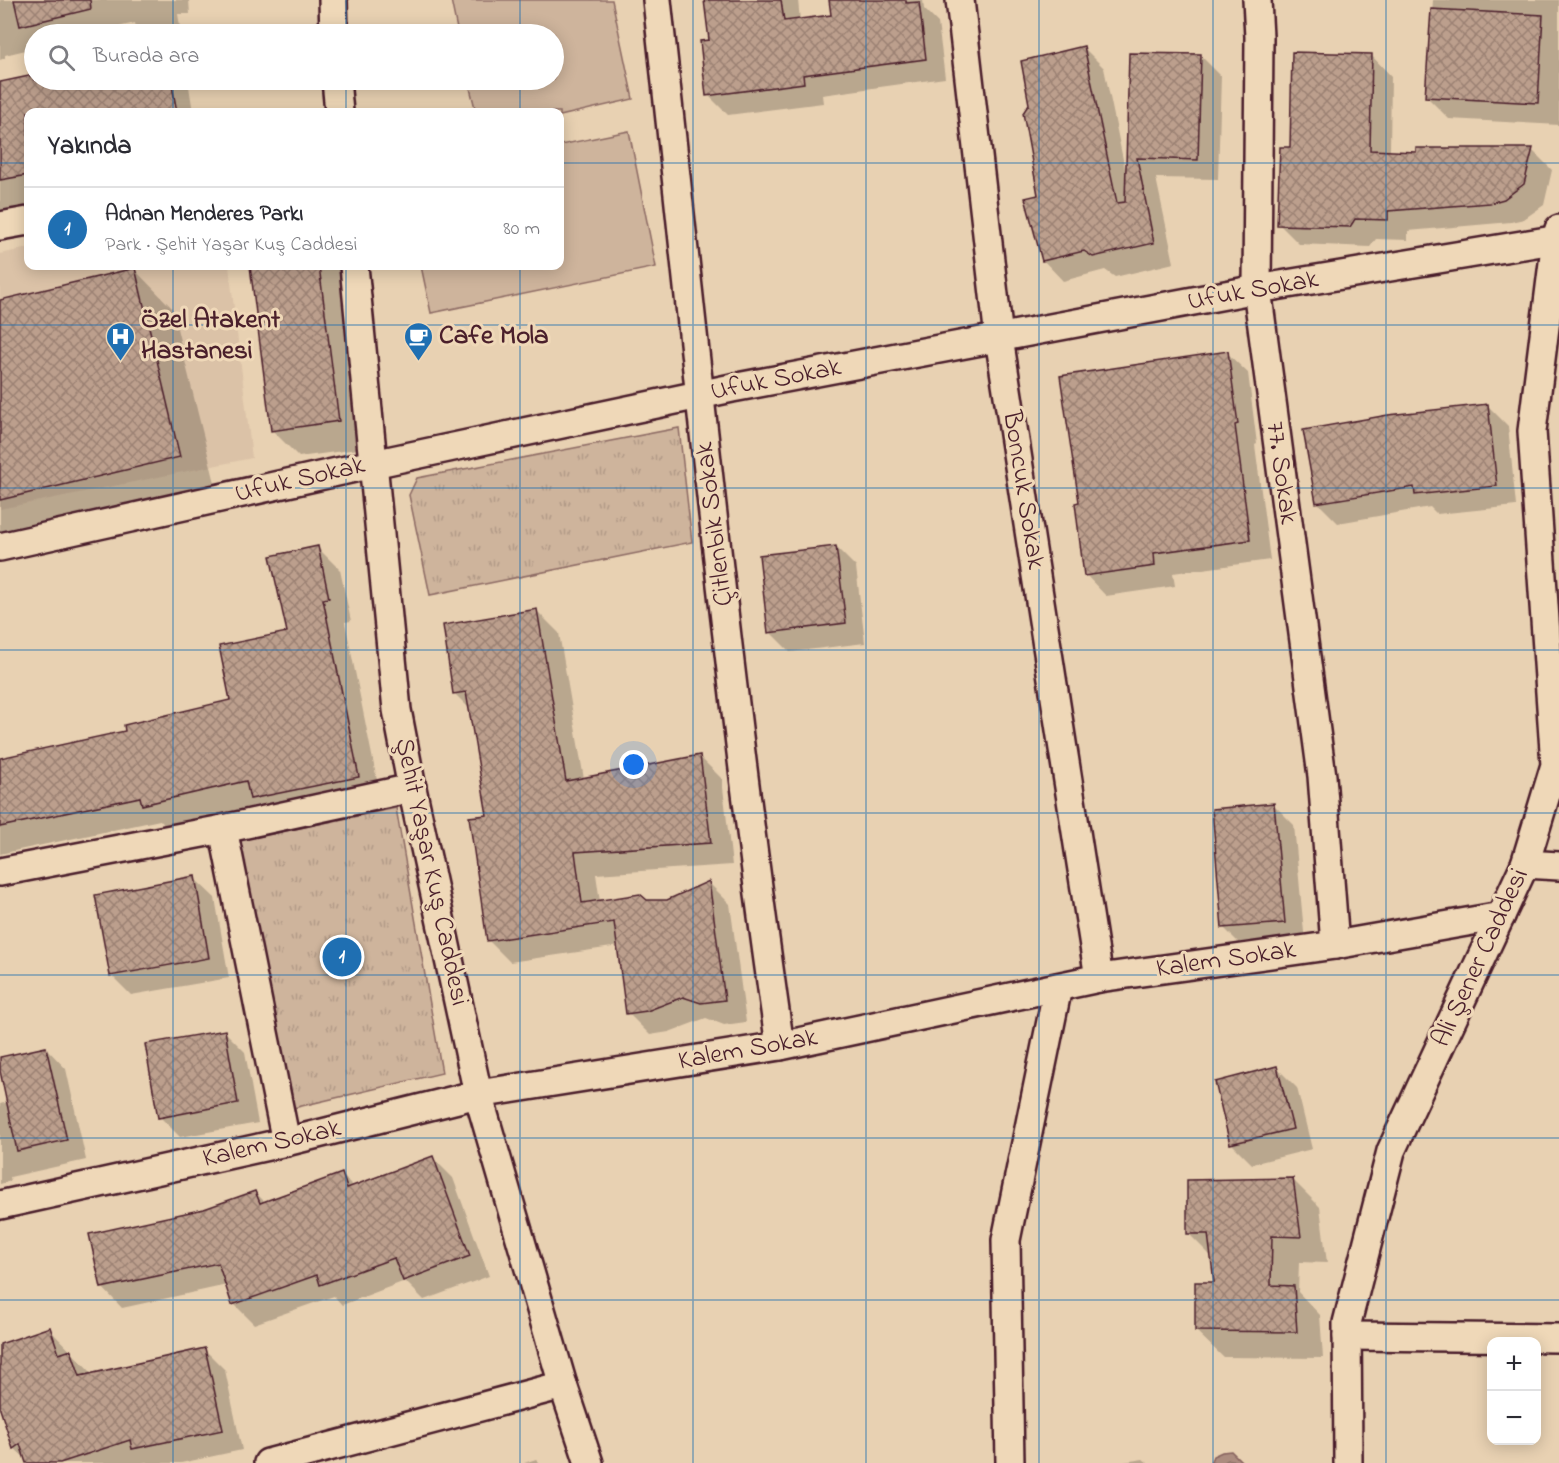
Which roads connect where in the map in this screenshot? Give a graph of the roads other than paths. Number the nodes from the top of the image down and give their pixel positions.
1 (333, 0) edge
2 (657, 0) edge
3 (960, 0) edge
4 (1257, 0) edge
5 (334, 24) edge
6 (337, 90) edge
7 (339, 108) edge
8 (24, 222) edge
9 (0, 226) edge
10 (1558, 236) edge
11 (354, 270) edge
12 (1257, 289) junction
13 (999, 338) junction
14 (700, 395) junction
15 (373, 464) junction
16 (0, 547) edge
17 (411, 788) junction
18 (223, 829) junction
19 (1525, 864) junction
20 (1559, 866) edge
21 (0, 872) edge
22 (1501, 916) junction
23 (1335, 945) junction
24 (1099, 978) junction
25 (1058, 987) junction
26 (780, 1046) junction
27 (478, 1094) junction
28 (286, 1142) junction
29 (0, 1205) edge
30 (1347, 1336) junction
31 (1559, 1338) edge
32 (563, 1385) junction
33 (268, 1463) edge
34 (589, 1463) edge
35 (1010, 1463) edge
36 (1348, 1463) edge

1 - 5 street
2 - 14 street, Çitlenbik Sokak
3 - 13 street, Boncuk Sokak
4 - 12 street, 77. Sokak
6 - 7 street
8 - 9 street
10 - 12 street, Ufuk Sokak
10 - 19 street, Ali Şener Caddesi
11 - 15 street, Şehit Yaşar Kuş Caddesi
12 - 13 street, Ufuk Sokak
12 - 23 street, 77. Sokak
13 - 14 street, Ufuk Sokak
13 - 24 street, Boncuk Sokak
14 - 15 street, Ufuk Sokak
14 - 26 street, Çitlenbik Sokak
15 - 16 street, Ufuk Sokak
15 - 17 street, Şehit Yaşar Kuş Caddesi
17 - 18 street
17 - 27 street, Şehit Yaşar Kuş Caddesi
18 - 21 street
18 - 28 street
19 - 20 street
19 - 22 street, Ali Şener Caddesi
22 - 23 street, Kalem Sokak
22 - 30 street, Ali Şener Caddesi
23 - 24 street, Kalem Sokak
24 - 25 street, Kalem Sokak
25 - 26 street, Kalem Sokak
25 - 35 street
26 - 27 street, Kalem Sokak
27 - 28 street, Kalem Sokak
27 - 32 street, Şehit Yaşar Kuş Caddesi
28 - 29 street, Kalem Sokak
30 - 31 street
30 - 36 street, Ali Şener Caddesi
32 - 33 street
32 - 34 street, Şehit Yaşar Kuş Caddesi

